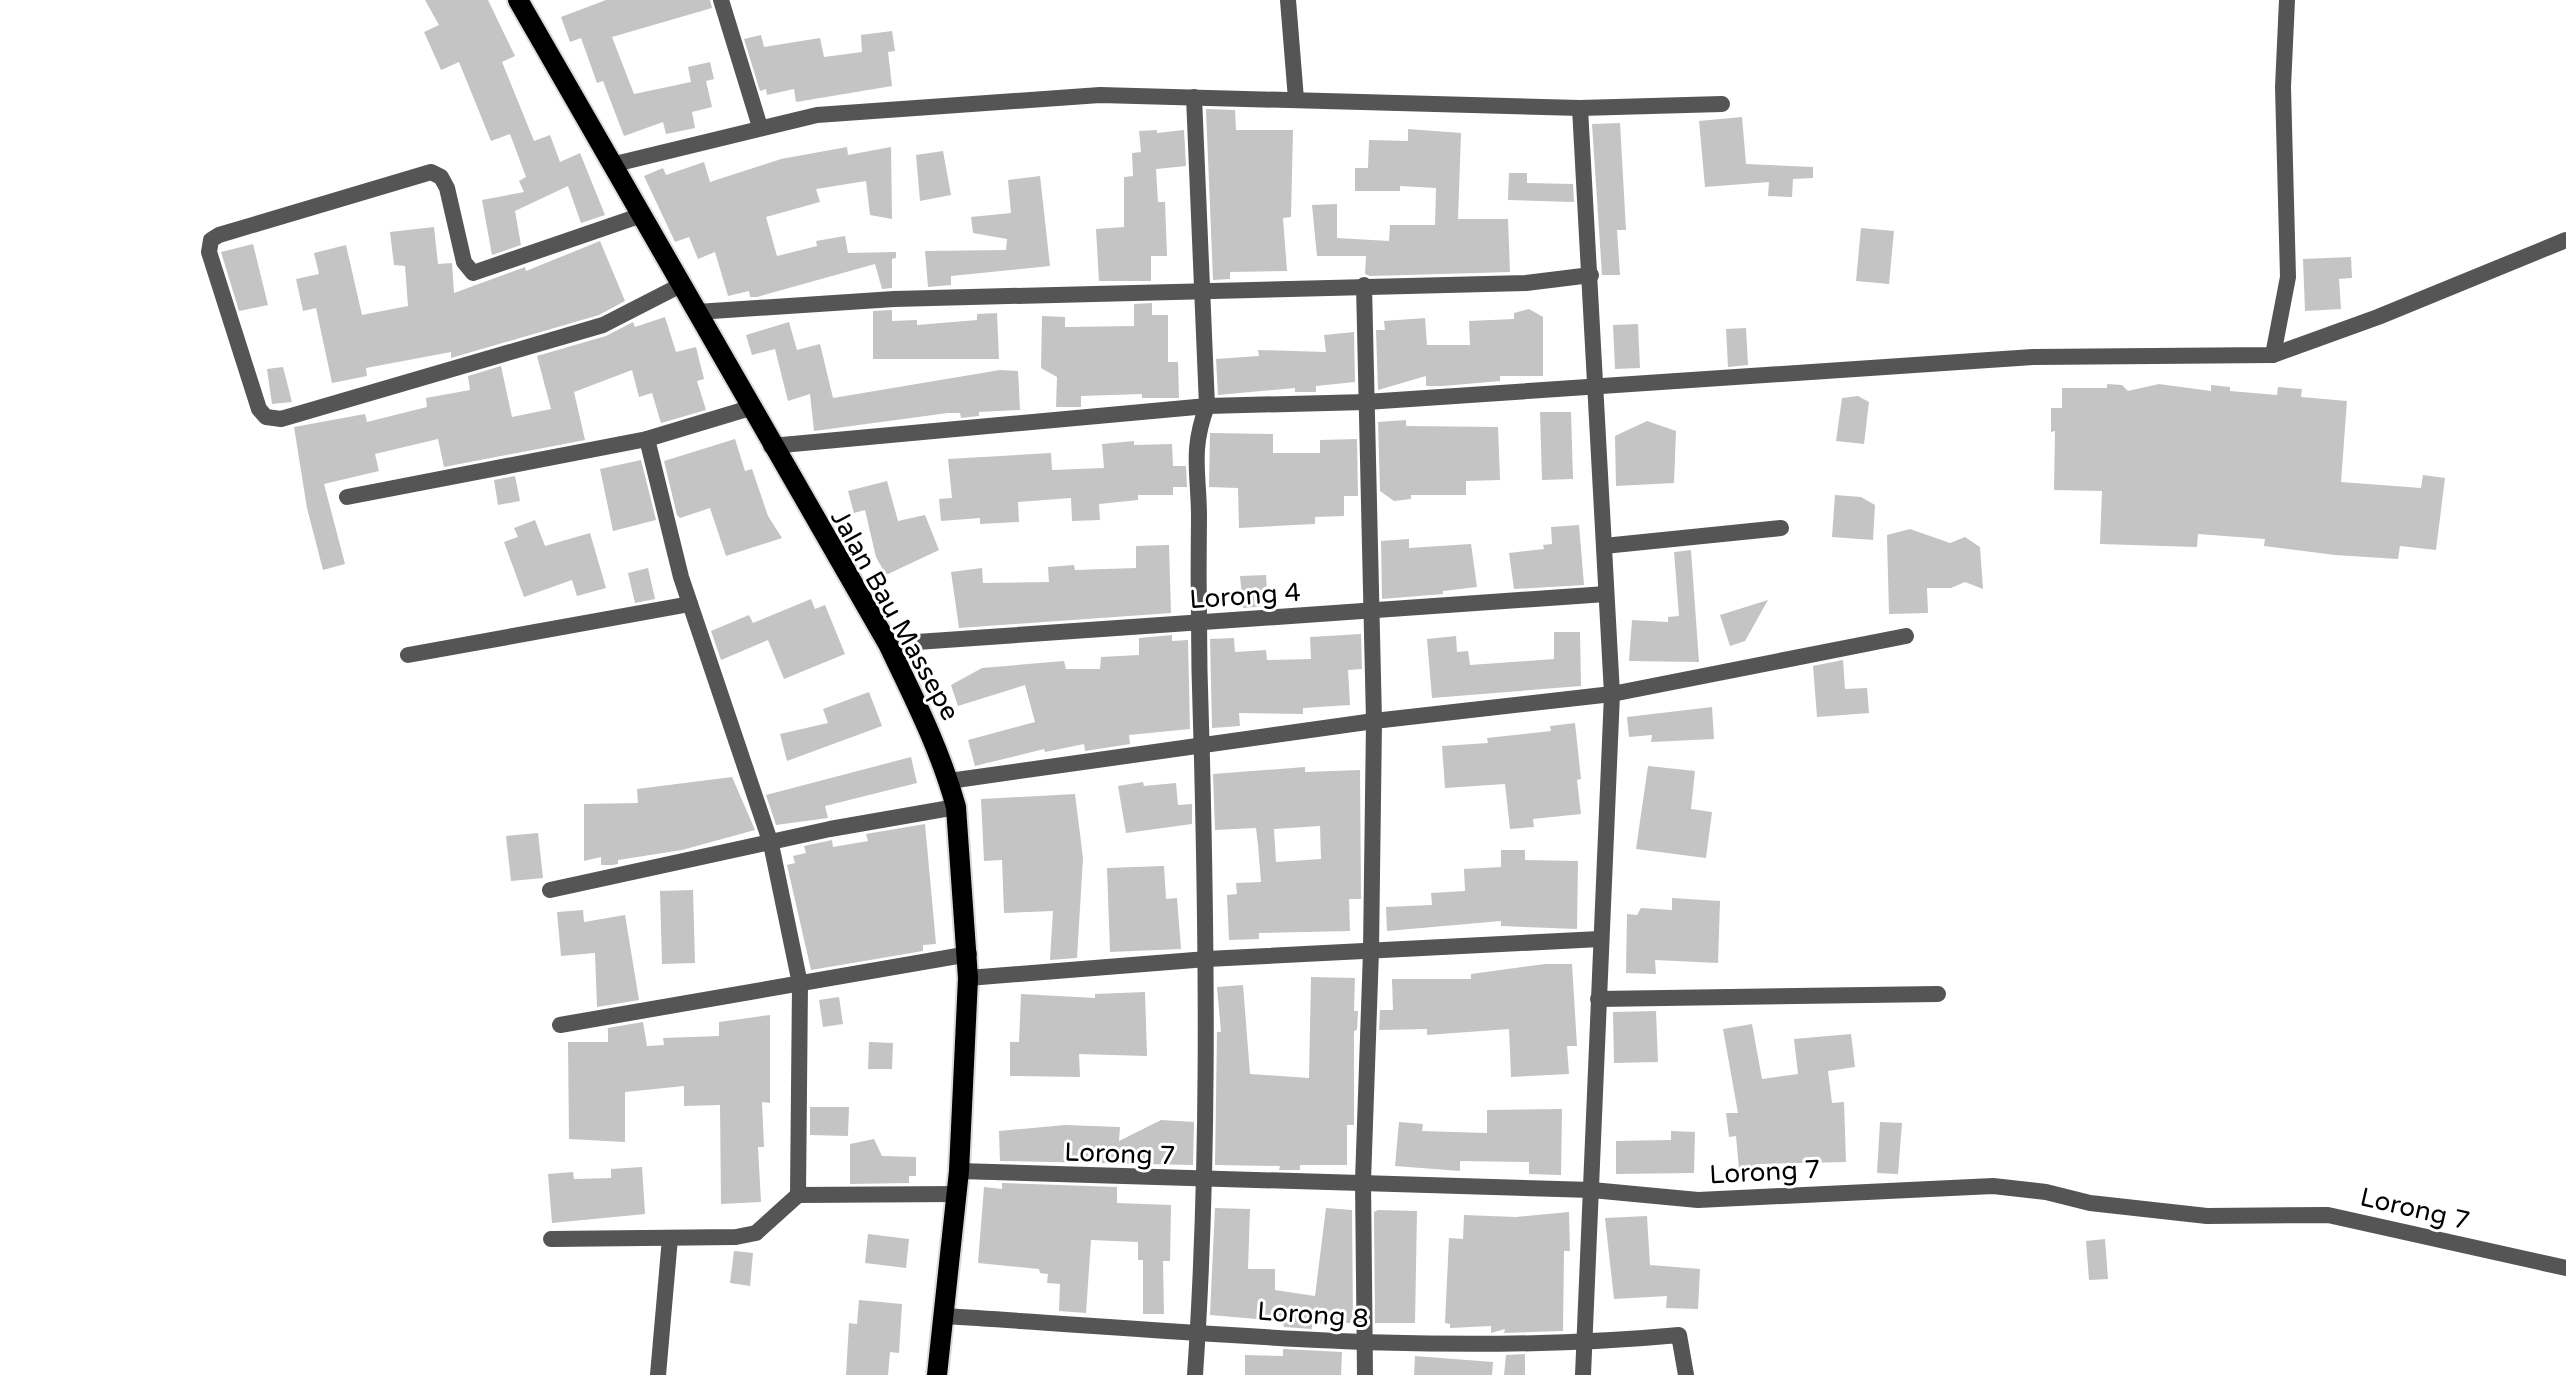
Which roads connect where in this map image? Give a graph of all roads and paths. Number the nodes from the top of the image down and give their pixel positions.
1 (518, 0) edge
2 (721, 0) edge
3 (1288, 0) edge
4 (2287, 0) edge
5 (1194, 97) junction
6 (1296, 99) junction
7 (1722, 104) dead end
8 (1580, 108) junction
9 (760, 127) junction
10 (611, 165) junction
11 (642, 215) junction
12 (2566, 240) edge
13 (1591, 275) junction
14 (681, 285) junction
15 (1364, 285) junction
16 (1201, 289) junction
17 (697, 312) junction
18 (2273, 355) junction
19 (1597, 385) junction
20 (1366, 402) junction
21 (1207, 406) junction
22 (750, 408) junction
23 (647, 439) junction
24 (771, 446) junction
25 (347, 497) dead end
26 (1781, 528) dead end
27 (1604, 546) junction
28 (1606, 594) junction
29 (690, 604) junction
30 (1373, 612) junction
31 (1198, 623) junction
32 (1906, 636) dead end
33 (888, 644) junction
34 (408, 655) dead end
35 (1612, 694) junction
36 (1374, 721) junction
37 (1201, 747) junction
38 (949, 781) junction
39 (956, 807) junction
40 (771, 844) junction
41 (550, 890) dead end
42 (1600, 939) junction
43 (1371, 951) junction
44 (969, 954) junction
45 (1207, 959) junction
46 (968, 978) junction
47 (800, 984) junction
48 (1938, 994) dead end
49 (1598, 999) junction
50 (560, 1025) dead end
51 (959, 1171) junction
52 (1206, 1181) junction
53 (1363, 1181) junction
54 (1592, 1190) junction
55 (956, 1194) junction
56 (798, 1195) junction
57 (670, 1238) junction
58 (551, 1239) dead end
59 (2566, 1268) edge
60 (945, 1316) junction
61 (1198, 1332) junction
62 (1364, 1344) junction
63 (1586, 1344) junction
64 (658, 1375) edge
65 (937, 1375) edge
66 (1195, 1375) edge
67 (1365, 1375) edge
68 (1583, 1375) edge
69 (1686, 1375) edge

1 - 10 main road, Jalan Bau Massepe
2 - 9 street
3 - 6 street
4 - 18 street
5 - 6 street
5 - 9 street
5 - 16 street
6 - 8 street
7 - 8 street
8 - 13 street
9 - 10 street
10 - 11 main road, Jalan Bau Massepe
11 - 14 main road, Jalan Bau Massepe
11 - 14 street
12 - 18 street
13 - 15 street
13 - 19 street
14 - 17 main road, Jalan Bau Massepe
15 - 16 street
15 - 20 street
16 - 17 street
16 - 21 street
17 - 22 main road, Jalan Bau Massepe
18 - 19 street
19 - 20 street
19 - 27 street
20 - 21 street
20 - 30 street
21 - 24 street
21 - 31 street
22 - 23 street
22 - 24 main road, Jalan Bau Massepe
23 - 25 street
23 - 29 street
24 - 33 main road, Jalan Bau Massepe
26 - 27 street
27 - 28 street
28 - 30 street, Lorong 4
28 - 35 street
29 - 34 street
29 - 40 street
30 - 31 street, Lorong 4
30 - 36 street
31 - 33 street, Lorong 4
31 - 37 street
32 - 35 street
33 - 38 main road, Jalan Bau Massepe
35 - 36 street
35 - 42 street
36 - 37 street
36 - 43 street
37 - 38 street
37 - 45 street
38 - 39 main road, Jalan Bau Massepe
39 - 40 street
39 - 44 main road, Jalan Bau Massepe
40 - 41 street
40 - 47 street
42 - 43 street
42 - 49 street
43 - 45 street
43 - 53 street
44 - 46 main road, Jalan Bau Massepe
44 - 47 street
45 - 46 street
45 - 52 street
46 - 51 main road, Jalan Bau Massepe
47 - 50 street
47 - 56 street
48 - 49 street
49 - 54 street
51 - 52 street, Lorong 7
51 - 55 main road, Jalan Bau Massepe
52 - 53 street, Lorong 7
52 - 61 street
53 - 54 street, Lorong 7
53 - 62 street
54 - 59 street, Lorong 7
54 - 63 street
55 - 56 street
55 - 60 main road, Jalan Bau Massepe
56 - 57 street
57 - 58 street
57 - 64 street
60 - 61 street, Lorong 8
60 - 65 main road, Jalan Bau Massepe
61 - 62 street, Lorong 8
61 - 66 street
62 - 63 street, Lorong 8
62 - 67 street
63 - 68 street
63 - 69 street, Lorong 8

